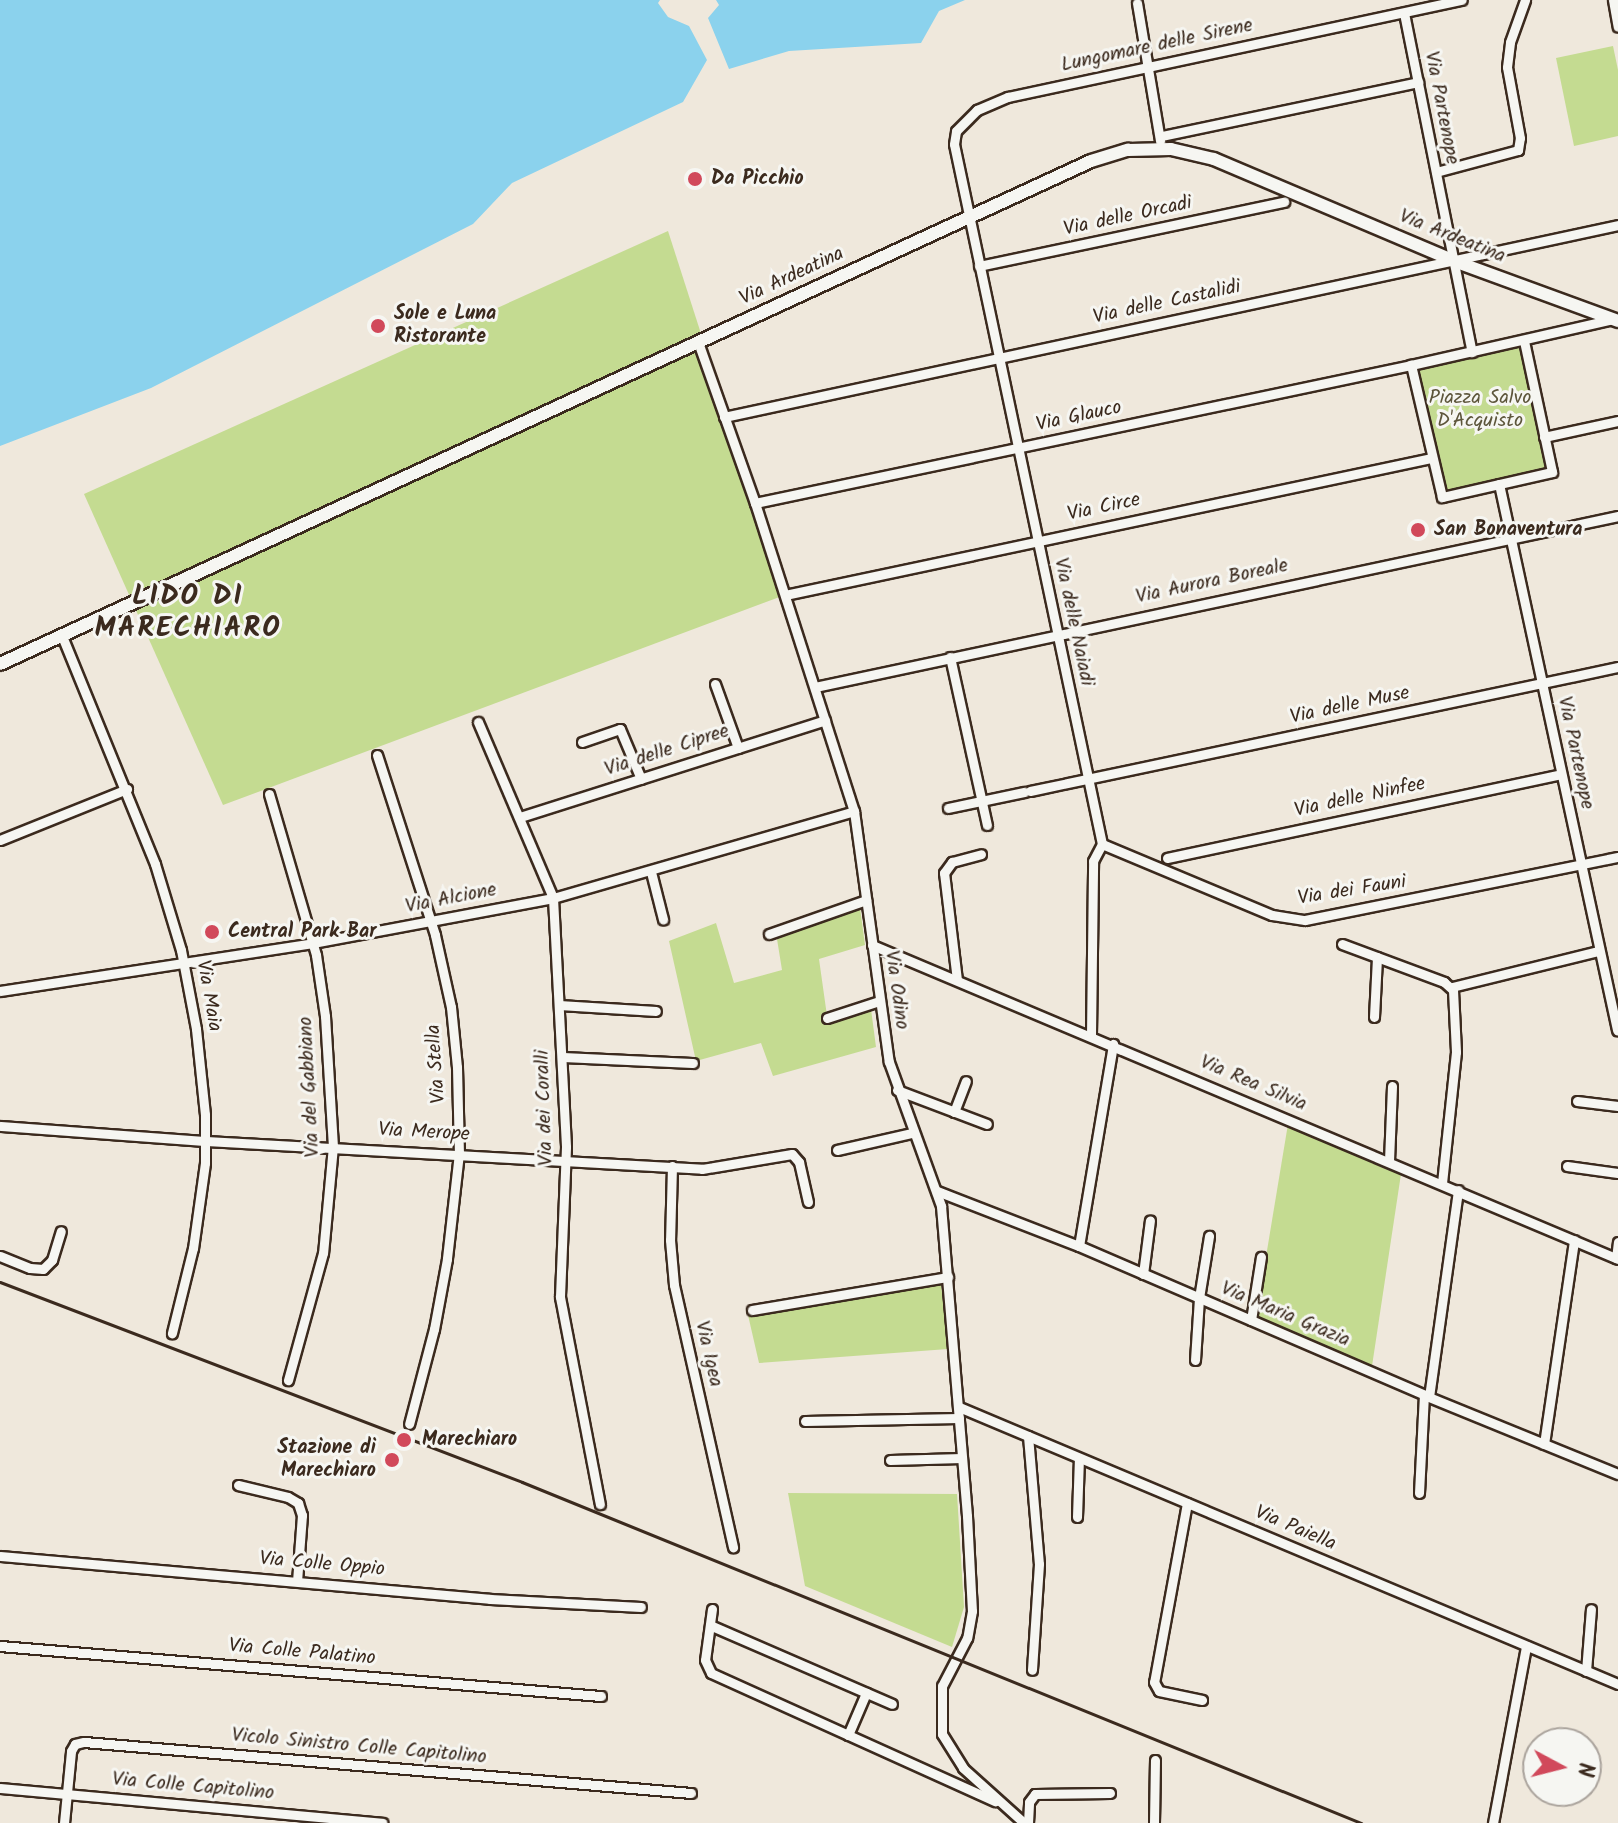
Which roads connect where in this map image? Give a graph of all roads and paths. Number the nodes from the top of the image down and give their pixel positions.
1 (1462, 0) edge
2 (1525, 0) edge
3 (1613, 0) edge
4 (1137, 3) dead end
5 (1404, 13) junction
6 (1618, 27) edge
7 (1149, 65) junction
8 (1418, 82) junction
9 (1160, 142) junction
10 (1436, 172) junction
11 (1284, 202) dead end
12 (969, 218) junction
13 (1618, 225) edge
14 (1454, 261) junction
15 (979, 266) junction
16 (1616, 320) edge
17 (1524, 341) junction
18 (698, 342) junction
19 (1472, 352) junction
20 (999, 356) junction
21 (1411, 365) junction
22 (724, 417) junction
23 (1618, 421) edge
24 (1544, 437) junction
25 (1018, 448) junction
26 (1431, 458) junction
27 (1499, 484) junction
28 (755, 503) junction
29 (1618, 516) edge
30 (1511, 538) junction
31 (1038, 540) junction
32 (785, 595) junction
33 (1057, 633) junction
34 (62, 636) junction
35 (950, 657) junction
36 (0, 664) edge
37 (1618, 667) edge
38 (715, 684) dead end
39 (1542, 684) junction
40 (815, 687) junction
41 (825, 720) junction
42 (478, 722) dead end
43 (582, 742) dead end
44 (738, 748) junction
45 (377, 755) dead end
46 (1561, 774) junction
47 (1089, 778) junction
48 (641, 779) junction
49 (127, 789) junction
50 (269, 794) dead end
51 (982, 801) junction
52 (948, 808) dead end
53 (854, 811) junction
54 (520, 817) junction
55 (987, 825) dead end
56 (0, 840) edge
57 (1102, 844) junction
58 (981, 854) dead end
59 (1618, 857) edge
60 (1167, 858) dead end
61 (1580, 865) junction
62 (651, 872) junction
63 (553, 898) junction
64 (866, 900) junction
65 (663, 919) dead end
66 (432, 922) junction
67 (769, 934) dead end
68 (313, 943) junction
69 (1342, 944) dead end
70 (872, 945) junction
71 (1599, 951) junction
72 (1377, 957) junction
73 (184, 963) junction
74 (957, 980) junction
75 (1452, 987) junction
76 (0, 991) edge
77 (879, 1001) junction
78 (559, 1005) junction
79 (656, 1011) dead end
80 (1374, 1017) dead end
81 (827, 1018) dead end
82 (1617, 1030) edge
83 (1091, 1035) junction
84 (1113, 1044) junction
85 (562, 1057) junction
86 (693, 1063) dead end
87 (966, 1081) dead end
88 (1392, 1086) dead end
89 (897, 1090) junction
90 (1577, 1101) dead end
91 (1618, 1106) edge
92 (954, 1112) junction
93 (987, 1124) dead end
94 (0, 1126) edge
95 (912, 1133) junction
96 (206, 1141) junction
97 (333, 1146) junction
98 (837, 1150) dead end
99 (459, 1153) junction
100 (566, 1160) junction
101 (1389, 1161) junction
102 (672, 1166) junction
103 (1567, 1166) dead end
104 (1618, 1173) edge
105 (1442, 1183) junction
106 (1458, 1190) junction
107 (937, 1191) junction
108 (808, 1202) dead end
109 (1150, 1220) dead end
110 (61, 1231) dead end
111 (1209, 1236) dead end
112 (1574, 1240) junction
113 (1618, 1242) edge
114 (1079, 1246) junction
115 (0, 1256) edge
116 (1261, 1257) dead end
117 (1617, 1259) edge
118 (1143, 1274) junction
119 (948, 1277) junction
120 (1199, 1298) junction
121 (752, 1310) dead end
122 (1251, 1320) junction
123 (172, 1333) dead end
124 (1195, 1360) dead end
125 (288, 1380) dead end
126 (1426, 1396) junction
127 (959, 1413) junction
128 (805, 1421) dead end
129 (409, 1424) dead end
130 (1028, 1436) junction
131 (1544, 1444) junction
132 (962, 1458) junction
133 (1079, 1458) junction
134 (890, 1460) dead end
135 (1618, 1474) edge
136 (238, 1485) dead end
137 (1419, 1493) dead end
138 (1187, 1503) junction
139 (600, 1504) dead end
140 (1077, 1517) dead end
141 (733, 1547) dead end
142 (0, 1556) edge
143 (297, 1581) junction
144 (641, 1607) dead end
145 (712, 1609) dead end
146 (1591, 1609) dead end
147 (712, 1626) junction
148 (0, 1646) edge
149 (1526, 1646) junction
150 (1032, 1670) dead end
151 (1586, 1671) junction
152 (1618, 1684) edge
153 (866, 1693) junction
154 (601, 1696) dead end
155 (1202, 1700) dead end
156 (892, 1704) dead end
157 (848, 1735) junction
158 (1155, 1760) dead end
159 (0, 1788) edge
160 (691, 1793) dead end
161 (1110, 1793) dead end
162 (67, 1794) junction
163 (1002, 1804) junction
164 (64, 1823) edge
165 (382, 1823) edge
166 (1026, 1823) edge
167 (1154, 1823) edge
168 (1493, 1823) edge

1 - 5 street, Lungomare delle Sirene
2 - 10 street
3 - 6 street
4 - 7 street
5 - 7 street, Lungomare delle Sirene
5 - 8 street, Via Partenope
7 - 9 street
7 - 12 street, Lungomare delle Sirene
8 - 9 street
8 - 10 street, Via Partenope
9 - 12 main road, Via Ardeatina
9 - 14 main road, Via Ardeatina
10 - 14 street, Via Partenope
11 - 15 street, Via delle Orcadi
12 - 15 street, Via delle Naiadi
12 - 18 main road, Via Ardeatina
13 - 14 street, Via delle Castalidi
14 - 16 main road, Via Ardeatina
14 - 19 street, Via Partenope
14 - 20 street, Via delle Castalidi
15 - 20 street, Via delle Naiadi
16 - 17 street
17 - 19 street
17 - 24 street
18 - 22 street, Via Odino
18 - 34 main road, Via Ardeatina
19 - 21 street
20 - 22 street, Via delle Castalidi
20 - 25 street, Via delle Naiadi
21 - 25 street, Via Glauco
21 - 26 street
22 - 28 street, Via Odino
23 - 24 street
24 - 27 street
25 - 28 street, Via Glauco
25 - 31 street, Via delle Naiadi
26 - 27 street
26 - 31 street, Via Circe
27 - 30 street, Via Partenope
28 - 32 street, Via Odino
29 - 30 street, Via Aurora Boreale
30 - 33 street, Via Aurora Boreale
30 - 39 street, Via Partenope
31 - 32 street, Via Circe
31 - 33 street, Via delle Naiadi
32 - 40 street, Via Odino
33 - 35 street, Via Aurora Boreale
33 - 47 street, Via delle Naiadi
34 - 36 main road, Via Ardeatina
34 - 49 street, Via Maia
35 - 40 street, Via Aurora Boreale
35 - 51 street
37 - 39 street, Via delle Muse
38 - 44 street
39 - 46 street, Via Partenope
39 - 47 street, Via delle Muse
40 - 41 street, Via Odino
41 - 44 street, Via delle Cipree
41 - 53 street, Via Odino
42 - 54 street, Via dei Coralli
43 - 48 street
44 - 48 street, Via delle Cipree
45 - 66 street, Via Stella
46 - 60 street, Via delle Ninfee
46 - 61 street, Via Partenope
47 - 51 street, Via delle Muse
47 - 57 street, Via delle Naiadi
48 - 54 street, Via delle Cipree
49 - 56 street
49 - 73 street, Via Maia
50 - 68 street, Via del Gabbiano
51 - 52 street, Via delle Muse
51 - 55 street
53 - 62 street, Via Alcione
53 - 64 street, Via Odino
54 - 63 street, Via dei Coralli
57 - 61 street, Via dei Fauni
57 - 83 street, Via delle Naiadi
58 - 74 street
59 - 61 street, Via dei Fauni
61 - 71 street, Via Partenope
62 - 63 street, Via Alcione
62 - 65 street
63 - 66 street, Via Alcione
63 - 78 street, Via dei Coralli
64 - 67 street
64 - 70 street, Via Odino
66 - 68 street, Via Alcione
66 - 99 street, Via Stella
68 - 73 street, Via Alcione
68 - 97 street, Via del Gabbiano
69 - 72 street
70 - 74 street, Via Rea Silvia
70 - 77 street, Via Odino
71 - 75 street
71 - 82 street, Via Partenope
72 - 75 street
72 - 80 street
73 - 76 street, Via Alcione
73 - 96 street, Via Maia
74 - 83 street, Via Rea Silvia
75 - 105 street
77 - 81 street
77 - 89 street, Via Odino
78 - 79 street
78 - 85 street, Via dei Coralli
83 - 84 street, Via Rea Silvia
84 - 101 street, Via Rea Silvia
84 - 114 street
85 - 86 street
85 - 100 street, Via dei Coralli
87 - 92 street
88 - 101 street
89 - 92 street
89 - 95 street, Via Odino
90 - 91 street
92 - 93 street
94 - 96 street, Via Merope
95 - 98 street
95 - 107 street, Via Odino
96 - 97 street, Via Merope
96 - 123 street, Via Maia
97 - 99 street, Via Merope
97 - 125 street, Via del Gabbiano
99 - 100 street, Via Merope
99 - 129 street, Via Stella
100 - 102 street, Via Merope
100 - 139 street, Via dei Coralli
101 - 105 street, Via Rea Silvia
102 - 108 street, Via Merope
102 - 141 street, Via Igea
103 - 104 street
105 - 106 street, Via Rea Silvia
106 - 112 street, Via Rea Silvia
106 - 126 street
107 - 114 street, Via Maria Grazia
107 - 119 street, Via Odino
109 - 118 street
110 - 115 street
111 - 120 street
112 - 117 street, Via Rea Silvia
112 - 131 street
113 - 117 street
114 - 118 street, Via Maria Grazia
116 - 122 street
118 - 120 street, Via Maria Grazia
119 - 121 street
119 - 127 street, Via Odino
120 - 122 street, Via Maria Grazia
120 - 124 street
122 - 126 street, Via Maria Grazia
126 - 131 street, Via Maria Grazia
126 - 137 street
127 - 128 street
127 - 130 street, Via Paiella
127 - 132 street, Via Odino
130 - 133 street, Via Paiella
130 - 150 street
131 - 135 street, Via Maria Grazia
132 - 134 street
132 - 163 street, Via Odino
133 - 138 street, Via Paiella
133 - 140 street
136 - 143 street
138 - 149 street, Via Paiella
138 - 155 street
142 - 143 street, Via Colle Oppio
143 - 144 street, Via Colle Oppio
145 - 147 street
146 - 151 street
147 - 153 street
147 - 157 street
148 - 154 street, Via Colle Palatino
149 - 151 street, Via Paiella
149 - 168 street
151 - 152 street, Via Paiella
153 - 156 street
153 - 157 street
157 - 163 street
158 - 167 street
159 - 162 street, Via Colle Capitolino
160 - 162 street, Vicolo Sinistro Colle Capitolino
161 - 166 street
162 - 164 street
162 - 165 street, Via Colle Capitolino
163 - 166 street

